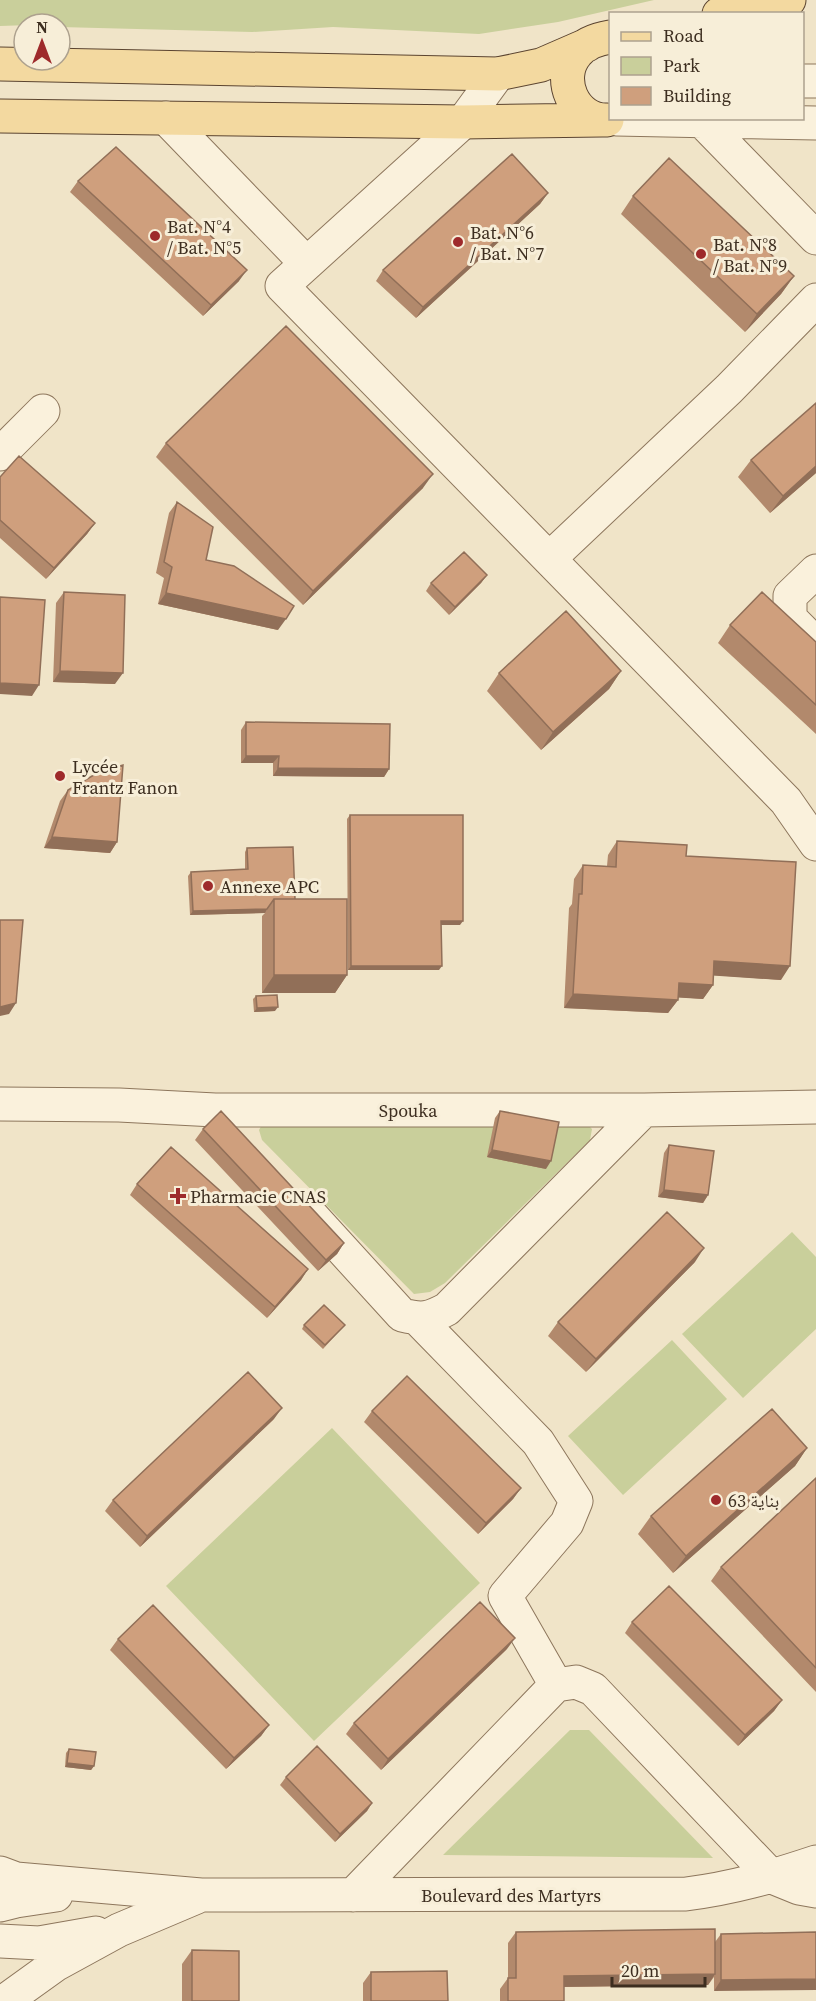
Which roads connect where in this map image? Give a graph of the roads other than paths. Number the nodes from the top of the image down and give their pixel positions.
1 (770, 6) edge
2 (732, 12) edge
3 (602, 40) edge
4 (0, 64) edge
5 (498, 74) junction
6 (0, 116) edge
7 (166, 118) junction
8 (609, 118) edge
9 (609, 119) edge
10 (642, 120) edge
11 (463, 122) junction
12 (703, 122) junction
13 (816, 123) edge
14 (816, 238) edge
15 (306, 263) junction
16 (816, 300) edge
17 (43, 411) dead end
18 (0, 454) edge
19 (549, 559) junction
20 (816, 571) edge
21 (816, 644) edge
22 (816, 844) edge
23 (0, 1104) edge
24 (816, 1107) edge
25 (215, 1110) junction
26 (645, 1110) junction
27 (239, 1135) edge
28 (293, 1195) edge
29 (418, 1319) junction
30 (556, 1685) junction
31 (816, 1862) edge
32 (0, 1874) edge
33 (772, 1877) junction
34 (112, 1887) junction
35 (816, 1891) edge
36 (201, 1895) junction
37 (353, 1895) junction
38 (0, 1905) edge
39 (125, 1927) junction
40 (0, 1941) edge
41 (5, 2001) edge

1 - 2 main road
3 - 5 main road
3 - 8 main road
4 - 5 main road
5 - 11 street
6 - 7 main road
7 - 11 main road
7 - 15 street
9 - 11 main road
10 - 12 street
11 - 15 street
12 - 13 street
12 - 14 street
15 - 19 street
16 - 19 street
17 - 18 street
19 - 22 street
20 - 21 street
23 - 25 street, Spouka
24 - 26 street, Spouka
25 - 26 street, Spouka
25 - 27 street
26 - 29 street
28 - 29 street
29 - 30 street
30 - 33 street
30 - 37 street
31 - 33 street, Boulevard des Martyrs
32 - 34 street
33 - 35 street
33 - 37 street, Boulevard des Martyrs
34 - 36 street, Boulevard des Martyrs
34 - 38 street
36 - 37 street, Boulevard des Martyrs
36 - 39 street
39 - 40 street
39 - 41 street

